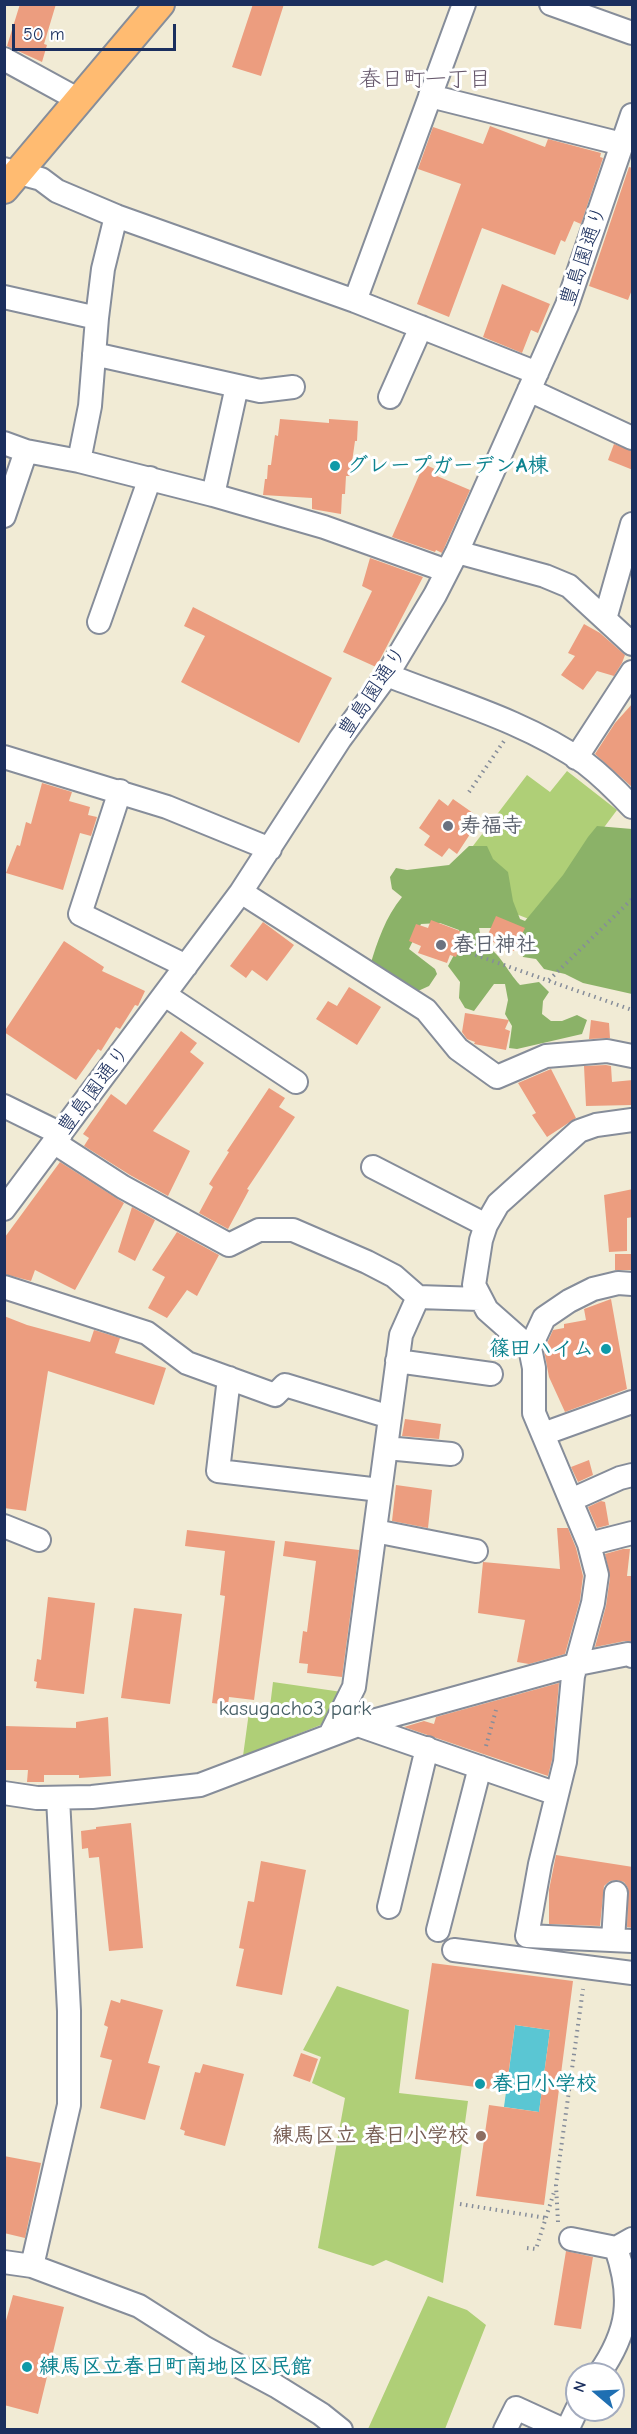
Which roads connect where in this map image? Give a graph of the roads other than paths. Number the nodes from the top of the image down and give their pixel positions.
1 (160, 4) edge
2 (464, 4) edge
3 (551, 4) edge
4 (633, 33) edge
5 (4, 58) edge
6 (430, 96) junction
7 (79, 100) junction
8 (633, 114) edge
9 (622, 144) junction
10 (9, 177) edge
11 (116, 216) junction
12 (4, 297) edge
13 (355, 301) junction
14 (97, 318) junction
15 (421, 327) junction
16 (94, 354) junction
17 (533, 382) junction
18 (237, 386) junction
19 (293, 387) dead end
20 (390, 397) dead end
21 (633, 438) edge
22 (4, 443) edge
23 (26, 451) junction
24 (79, 461) junction
25 (150, 478) junction
26 (213, 495) junction
27 (4, 516) edge
28 (633, 524) edge
29 (452, 561) junction
30 (626, 580) edge
31 (605, 619) junction
32 (99, 622) dead end
33 (633, 644) edge
34 (633, 672) edge
35 (387, 675) junction
36 (4, 757) edge
37 (576, 758) junction
38 (120, 791) junction
39 (633, 807) edge
40 (270, 849) junction
41 (241, 892) junction
42 (186, 966) junction
43 (165, 995) junction
44 (633, 1056) edge
45 (296, 1082) dead end
46 (4, 1106) edge
47 (633, 1120) edge
48 (58, 1138) junction
49 (373, 1167) dead end
50 (4, 1209) edge
51 (486, 1225) junction
52 (633, 1284) edge
53 (4, 1287) edge
54 (418, 1297) junction
55 (480, 1299) junction
56 (530, 1348) junction
57 (397, 1361) junction
58 (491, 1374) dead end
59 (229, 1378) junction
60 (633, 1401) edge
61 (390, 1417) junction
62 (543, 1434) junction
63 (386, 1448) junction
64 (451, 1454) dead end
65 (633, 1474) edge
66 (380, 1490) junction
67 (571, 1500) junction
68 (4, 1526) edge
69 (375, 1531) junction
70 (633, 1533) edge
71 (39, 1540) dead end
72 (589, 1544) junction
73 (476, 1551) dead end
74 (633, 1656) edge
75 (578, 1664) junction
76 (358, 1725) junction
77 (330, 1735) junction
78 (427, 1749) junction
79 (480, 1767) junction
80 (4, 1793) edge
81 (557, 1794) junction
82 (58, 1798) junction
83 (616, 1893) dead end
84 (389, 1907) dead end
85 (438, 1930) dead end
86 (623, 1941) edge
87 (454, 1950) dead end
88 (633, 1973) edge
89 (571, 2239) road end
90 (624, 2243) edge
91 (4, 2262) edge
92 (32, 2266) junction
93 (607, 2362) edge
94 (341, 2430) edge
95 (505, 2430) edge
96 (565, 2430) edge

1 - 7 main road
2 - 6 street
3 - 4 street
5 - 7 street
6 - 9 street
6 - 13 street
7 - 10 main road
8 - 9 street, 豊島園通り
9 - 17 street, 豊島園通り
10 - 11 street
11 - 13 street
11 - 14 street
12 - 14 street
13 - 15 street
14 - 16 street
15 - 17 street
15 - 20 street
16 - 18 street
16 - 24 street
17 - 21 street
17 - 29 street, 豊島園通り
18 - 19 street
18 - 26 street
22 - 23 street
23 - 24 street
23 - 27 street
24 - 25 street
25 - 26 street
25 - 32 street
26 - 29 street
28 - 30 street
29 - 31 street
29 - 35 street, 豊島園通り
30 - 31 street
31 - 33 street
34 - 37 street
35 - 37 street
35 - 40 street, 豊島園通り
36 - 38 street
37 - 39 street
38 - 40 street
38 - 42 street
40 - 41 street, 豊島園通り
41 - 42 street, 豊島園通り
41 - 44 street
42 - 43 street, 豊島園通り
43 - 45 street
43 - 48 street, 豊島園通り
46 - 48 street
47 - 51 street
48 - 50 street, 豊島園通り
48 - 54 street
49 - 51 street
51 - 55 street
52 - 56 street
53 - 59 street
54 - 55 street
54 - 57 street
55 - 56 street
56 - 62 street
57 - 58 street
57 - 61 street
59 - 61 street
59 - 66 street
60 - 62 street
61 - 63 street
62 - 67 street
63 - 64 street
63 - 66 street
65 - 67 street
66 - 69 street
67 - 72 street
68 - 71 street
69 - 73 street
69 - 77 street
70 - 72 street
72 - 75 street
74 - 75 street
75 - 76 street
75 - 81 street
76 - 77 street
76 - 78 street
77 - 82 street
78 - 79 street
78 - 84 street
79 - 81 street
79 - 85 street
80 - 82 street
81 - 86 street
82 - 92 street
83 - 86 street
87 - 88 street
89 - 90 street
90 - 93 street
91 - 92 street
92 - 94 street
95 - 96 street

